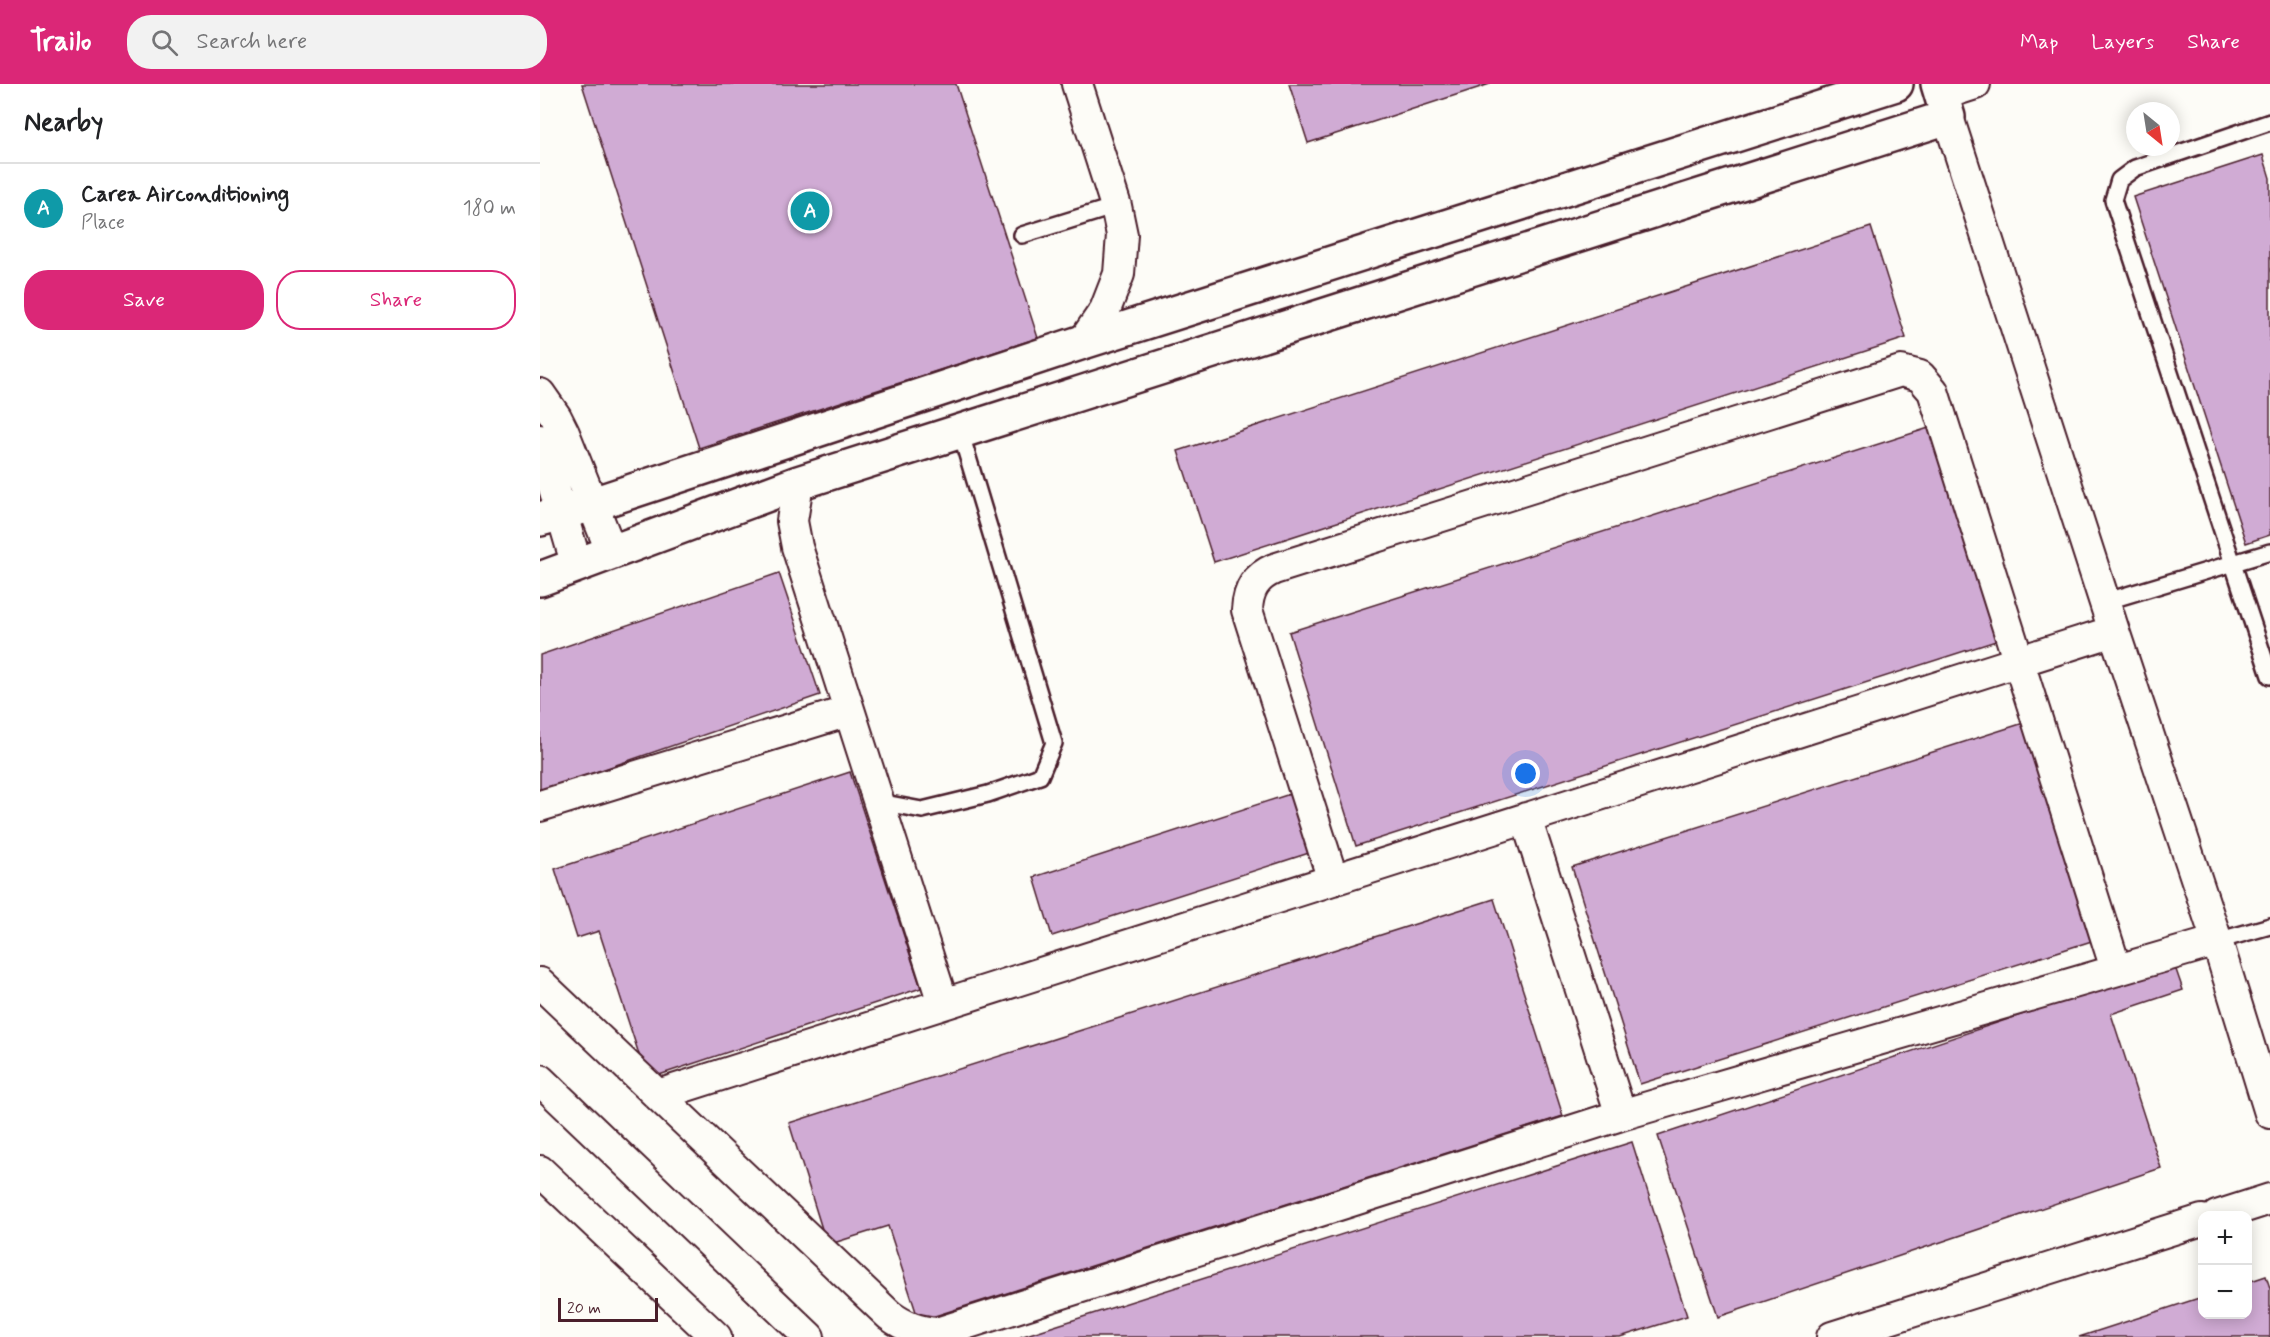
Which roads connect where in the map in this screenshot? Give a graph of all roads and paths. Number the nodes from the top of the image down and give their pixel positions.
1 (1077, 84) edge
2 (1896, 84) edge
3 (1975, 84) edge
4 (1942, 98) edge
5 (2270, 122) edge
6 (1116, 206) junction
7 (1022, 235) dead end
8 (1083, 342) junction
9 (540, 394) edge
10 (960, 431) junction
11 (540, 440) edge
12 (798, 483) junction
13 (593, 504) junction
14 (550, 516) edge
15 (2270, 552) edge
16 (612, 553) junction
17 (2233, 563) junction
18 (577, 566) junction
19 (540, 579) edge
20 (2104, 602) junction
21 (2114, 631) junction
22 (2019, 662) junction
23 (2270, 676) edge
24 (849, 711) junction
25 (879, 802) junction
26 (540, 806) edge
27 (1526, 818) junction
28 (1333, 880) junction
29 (2270, 926) edge
30 (2217, 941) junction
31 (2116, 969) junction
32 (540, 983) edge
33 (943, 1003) junction
34 (540, 1080) edge
35 (658, 1095) junction
36 (2270, 1113) edge
37 (1621, 1115) junction
38 (540, 1171) edge
39 (2270, 1199) edge
40 (2230, 1211) edge
41 (2198, 1221) edge
42 (716, 1337) edge
43 (809, 1337) edge
44 (1832, 1337) edge

1 - 6 street
2 - 8 street
3 - 4 street
4 - 10 street
4 - 20 street
5 - 17 lane
6 - 7 lane
6 - 8 street
8 - 13 street
9 - 13 street
10 - 12 street
10 - 25 lane
11 - 14 street
12 - 16 street
12 - 24 street
13 - 14 street
13 - 16 street
14 - 18 street
15 - 17 lane
16 - 18 street
17 - 20 lane
17 - 23 lane
18 - 19 street
20 - 21 street
21 - 22 street
21 - 30 street
22 - 27 street
22 - 28 street
22 - 31 street
24 - 25 street
24 - 26 street
25 - 33 street
27 - 28 street
27 - 37 street
28 - 33 street
29 - 30 lane
30 - 31 street
30 - 36 street
31 - 37 street
32 - 35 street
33 - 35 street
34 - 43 street
35 - 37 street
38 - 42 street
39 - 40 street
41 - 44 street

